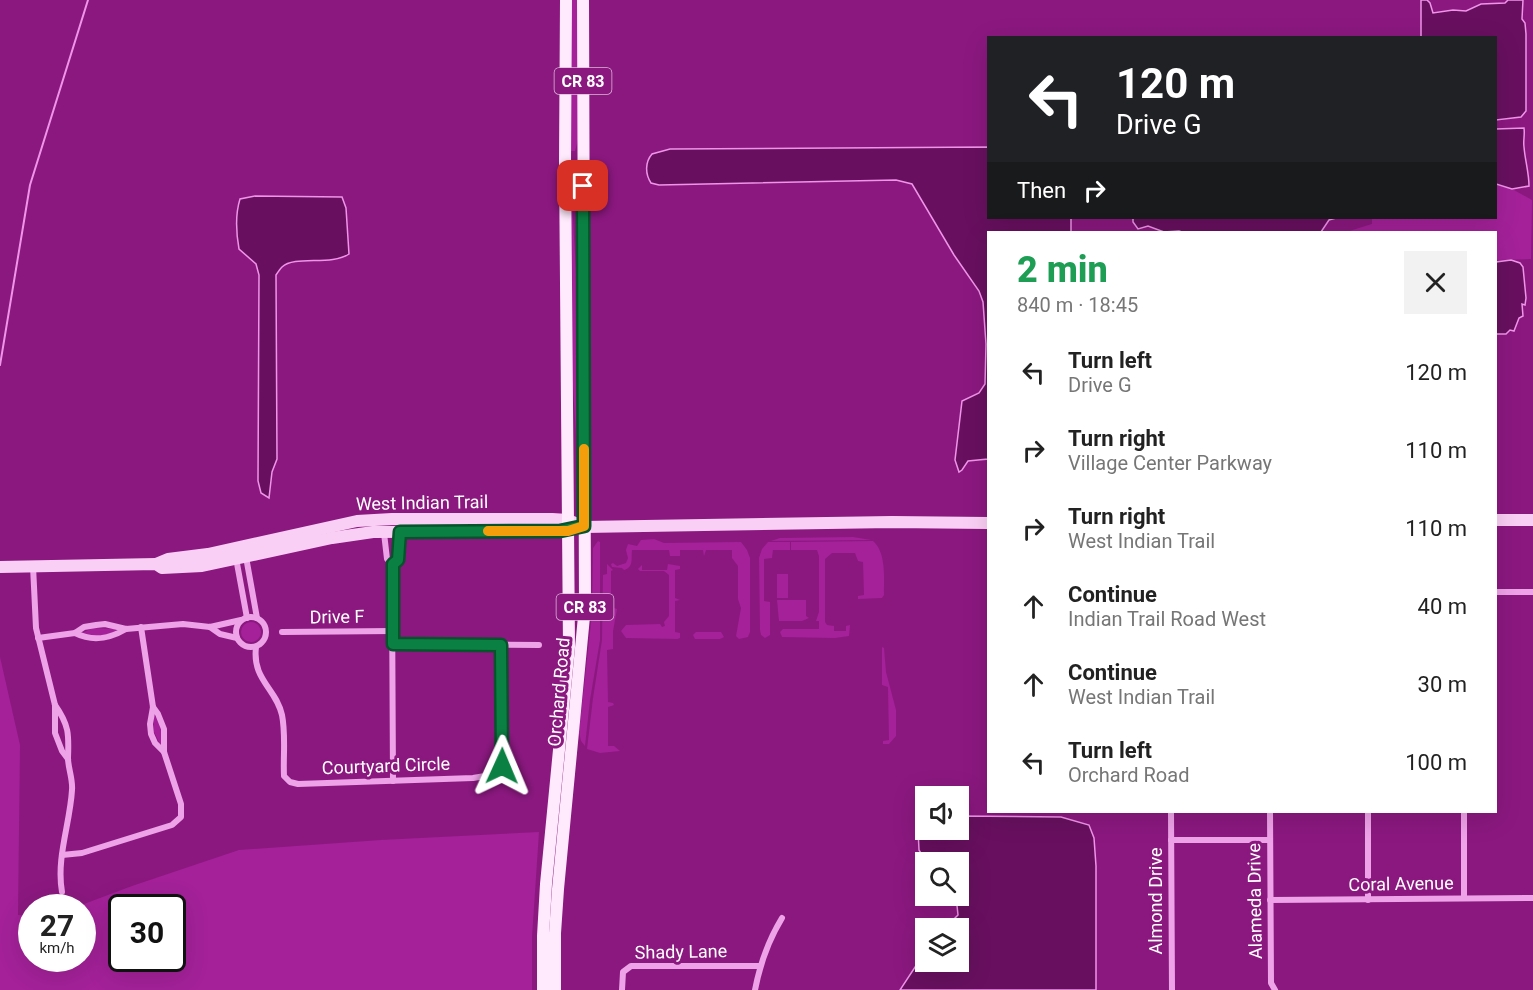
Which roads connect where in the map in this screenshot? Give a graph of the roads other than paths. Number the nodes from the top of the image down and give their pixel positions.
1 (566, 0) edge
2 (584, 0) edge
3 (392, 519) junction
4 (1497, 520) edge
5 (1533, 520) edge
6 (987, 523) edge
7 (568, 525) junction
8 (584, 526) junction
9 (384, 532) junction
10 (400, 532) junction
11 (240, 553) junction
12 (393, 564) junction
13 (33, 566) junction
14 (0, 567) edge
15 (1497, 592) edge
16 (1533, 592) edge
17 (257, 618) junction
18 (244, 619) junction
19 (141, 627) junction
20 (210, 627) junction
21 (126, 628) junction
22 (393, 631) junction
23 (282, 632) dead end
24 (75, 633) junction
25 (38, 638) junction
26 (237, 638) junction
27 (393, 644) junction
28 (501, 645) junction
29 (539, 645) dead end
30 (256, 647) junction
31 (55, 705) junction
32 (153, 707) junction
33 (164, 752) junction
34 (68, 759) junction
35 (393, 781) junction
36 (1171, 813) edge
37 (1269, 813) edge
38 (1368, 813) edge
39 (1464, 813) edge
40 (1171, 840) junction
41 (1270, 840) junction
42 (62, 855) junction
43 (62, 892) dead end
44 (1464, 898) junction
45 (1533, 898) edge
46 (1270, 900) junction
47 (1368, 900) junction
48 (782, 918) dead end
49 (760, 966) junction
50 (543, 990) edge
51 (555, 990) edge
52 (622, 990) edge
53 (755, 990) edge
54 (1172, 990) edge
55 (1275, 990) edge

1 - 7 main road, Orchard Road / CR 83
2 - 8 main road, Orchard Road / CR 83
3 - 7 street, West Indian Trail
3 - 9 street
3 - 10 street
3 - 11 street, West Indian Trail
4 - 5 street
6 - 8 street, West Indian Trail
7 - 8 street, West Indian Trail
7 - 10 street, West Indian Trail
7 - 50 main road, Orchard Road / CR 83
8 - 51 main road, Orchard Road / CR 83
9 - 10 street, West Indian Trail
9 - 11 street, West Indian Trail
9 - 12 street
10 - 12 street
11 - 13 street, West Indian Trail
11 - 17 street
11 - 18 street
12 - 22 street
13 - 14 street, West Indian Trail
13 - 25 street
15 - 16 street
17 - 18 street
17 - 30 street
18 - 20 street
18 - 26 street
19 - 20 street
19 - 21 street
19 - 32 street
20 - 26 street
21 - 24 street
21 - 24 street
22 - 23 street, Drive F
22 - 27 street
24 - 25 street
25 - 31 street
26 - 30 street
27 - 28 street
27 - 35 street
28 - 29 street
28 - 35 street, Courtyard Circle
30 - 35 street, Courtyard Circle
31 - 34 street
31 - 34 street
32 - 33 street
32 - 33 street
33 - 42 street
34 - 42 street
36 - 40 street, Almond Drive
37 - 41 street, Alameda Drive
38 - 47 street
39 - 44 street
40 - 41 street
40 - 54 street, Almond Drive
41 - 46 street, Alameda Drive
42 - 43 street
44 - 45 street, Coral Avenue
44 - 47 street, Coral Avenue
46 - 47 street, Coral Avenue
46 - 55 street, Alameda Drive
48 - 49 street
49 - 52 street, Shady Lane
49 - 53 street

